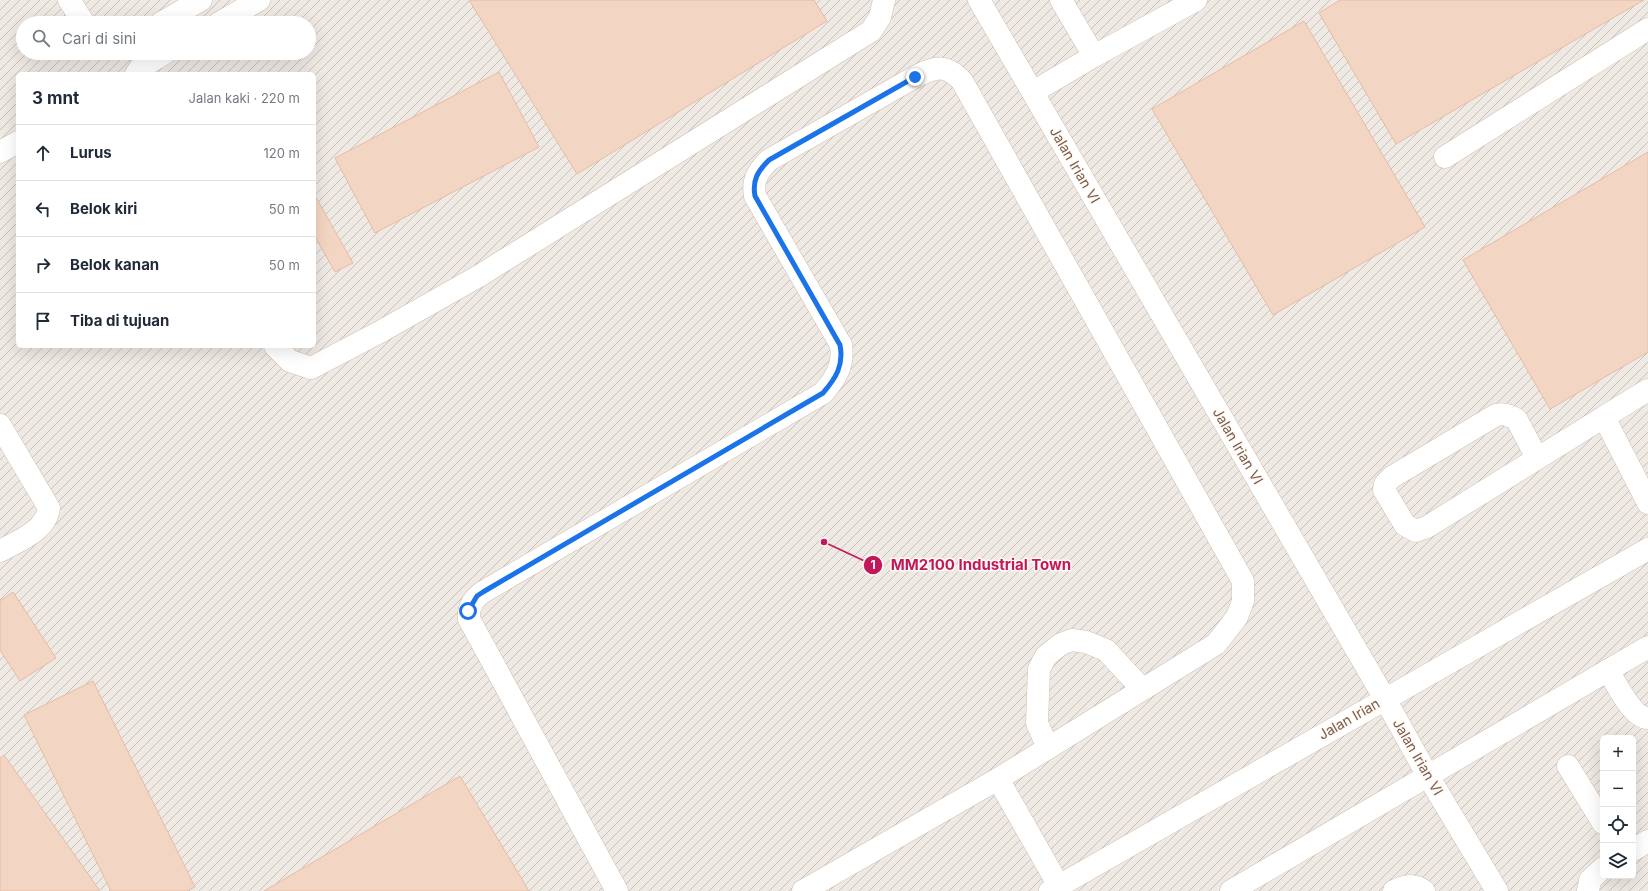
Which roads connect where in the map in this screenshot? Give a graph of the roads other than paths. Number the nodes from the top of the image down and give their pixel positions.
1 (69, 0) edge
2 (200, 0) edge
3 (259, 0) edge
4 (884, 0) edge
5 (979, 0) edge
6 (1061, 0) edge
7 (1196, 0) edge
8 (79, 16) edge
9 (173, 16) edge
10 (231, 16) edge
11 (1648, 29) edge
12 (1094, 56) junction
13 (153, 60) edge
14 (137, 72) edge
15 (1033, 92) junction
16 (16, 143) edge
17 (0, 152) edge
18 (1445, 157) dead end
19 (277, 348) edge
20 (1648, 390) edge
21 (1604, 417) junction
22 (0, 426) edge
23 (1537, 458) junction
24 (1648, 503) edge
25 (1648, 549) edge
26 (0, 551) edge
27 (1648, 647) edge
28 (1608, 670) junction
29 (1142, 689) junction
30 (1385, 699) junction
31 (1648, 718) edge
32 (1048, 748) junction
33 (1568, 766) dead end
34 (1428, 776) junction
35 (998, 778) junction
36 (1600, 818) edge
37 (1648, 841) edge
38 (1636, 848) edge
39 (1600, 871) edge
40 (1055, 888) edge
41 (617, 891) edge
42 (803, 891) edge
43 (1231, 891) edge
44 (1394, 891) edge
45 (1424, 891) edge
46 (1497, 891) edge
47 (1588, 891) edge

1 - 8 street
2 - 9 street
3 - 10 street
4 - 19 street
5 - 15 street, Jalan Irian VI
6 - 12 street
7 - 12 street
11 - 18 street
12 - 15 street
13 - 14 street
15 - 30 street, Jalan Irian VI
16 - 17 street
20 - 21 street
21 - 23 street
21 - 24 street
22 - 26 street
23 - 23 street
25 - 30 street, Jalan Irian
27 - 28 street
28 - 31 street
28 - 34 street
29 - 32 street
29 - 32 street
29 - 41 street
30 - 34 street, Jalan Irian VI
30 - 40 street, Jalan Irian
32 - 35 street
33 - 36 street
34 - 43 street
34 - 46 street, Jalan Irian VI
35 - 40 street
35 - 42 street
37 - 38 street
39 - 47 street
44 - 45 street

